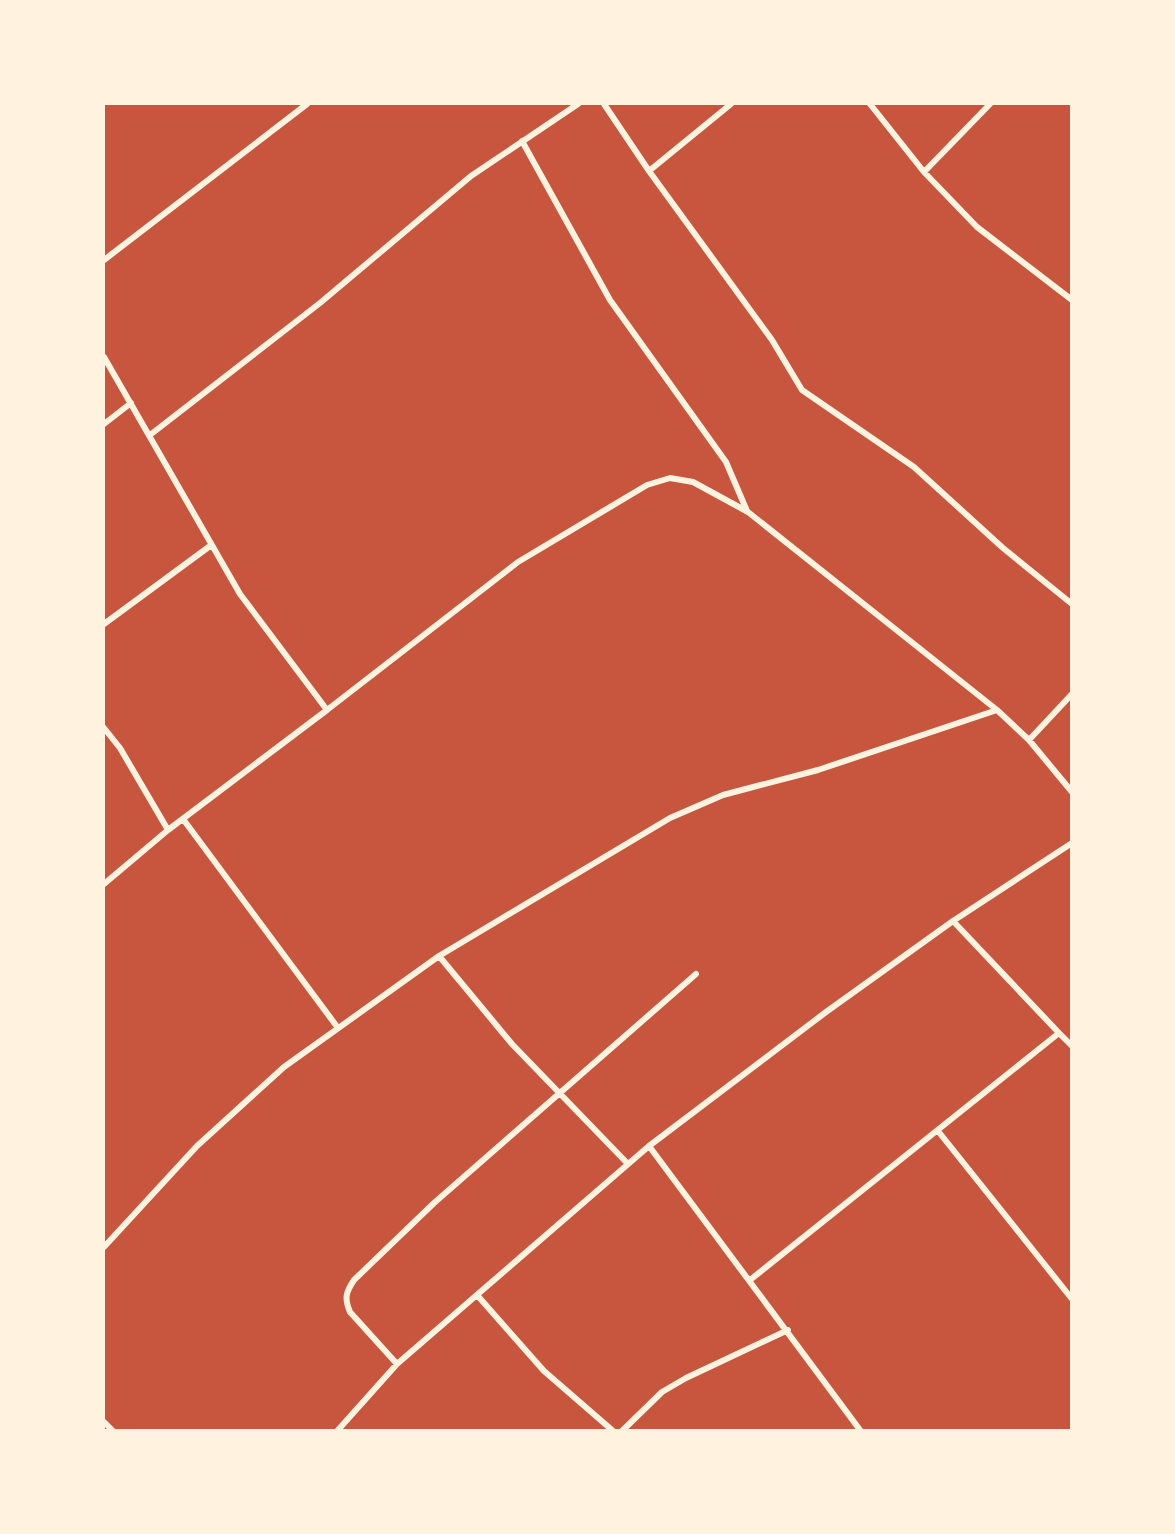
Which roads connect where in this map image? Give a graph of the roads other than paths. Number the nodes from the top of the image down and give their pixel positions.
1 (307, 104) edge
2 (578, 104) edge
3 (604, 104) edge
4 (731, 104) edge
5 (870, 104) edge
6 (990, 104) edge
7 (522, 141) junction
8 (649, 171) junction
9 (924, 172) junction
10 (104, 260) edge
11 (1071, 300) edge
12 (104, 357) edge
13 (131, 403) junction
14 (104, 424) edge
15 (150, 435) junction
16 (748, 512) junction
17 (210, 546) junction
18 (1071, 604) edge
19 (104, 624) edge
20 (1071, 694) edge
21 (327, 710) junction
22 (997, 710) junction
23 (104, 728) edge
24 (1029, 740) junction
25 (1071, 792) edge
26 (183, 819) junction
27 (168, 830) junction
28 (1071, 843) edge
29 (104, 884) edge
30 (953, 921) junction
31 (439, 956) junction
32 (696, 974) dead end
33 (338, 1028) junction
34 (1059, 1033) junction
35 (1071, 1046) edge
36 (560, 1093) junction
37 (938, 1131) junction
38 (649, 1146) junction
39 (628, 1164) junction
40 (104, 1247) edge
41 (750, 1280) junction
42 (477, 1295) junction
43 (1071, 1299) edge
44 (788, 1330) junction
45 (397, 1364) junction
46 (104, 1422) edge
47 (112, 1431) edge
48 (338, 1431) edge
49 (612, 1431) edge
50 (623, 1431) edge
51 (861, 1431) edge

1 - 10 street
2 - 7 street
3 - 8 street
4 - 8 street
5 - 9 street
6 - 9 street
7 - 15 street
7 - 16 street
8 - 18 street
9 - 11 street
12 - 13 street
13 - 14 street
13 - 15 street
15 - 17 street
16 - 21 street
16 - 22 street
17 - 19 street
17 - 21 street
20 - 24 street
21 - 26 street
22 - 24 street
22 - 31 street
23 - 27 street
24 - 25 street
26 - 27 street
26 - 33 street
27 - 29 street
28 - 30 street
30 - 34 street
30 - 38 street
31 - 33 street
31 - 36 street
32 - 36 street
33 - 40 street
34 - 35 street
34 - 37 street
36 - 39 street
36 - 45 street
37 - 41 street
37 - 43 street
38 - 39 street
38 - 41 street
39 - 42 street
41 - 44 street
42 - 45 street
42 - 49 street
44 - 50 street
44 - 51 street
45 - 48 street
46 - 47 street

